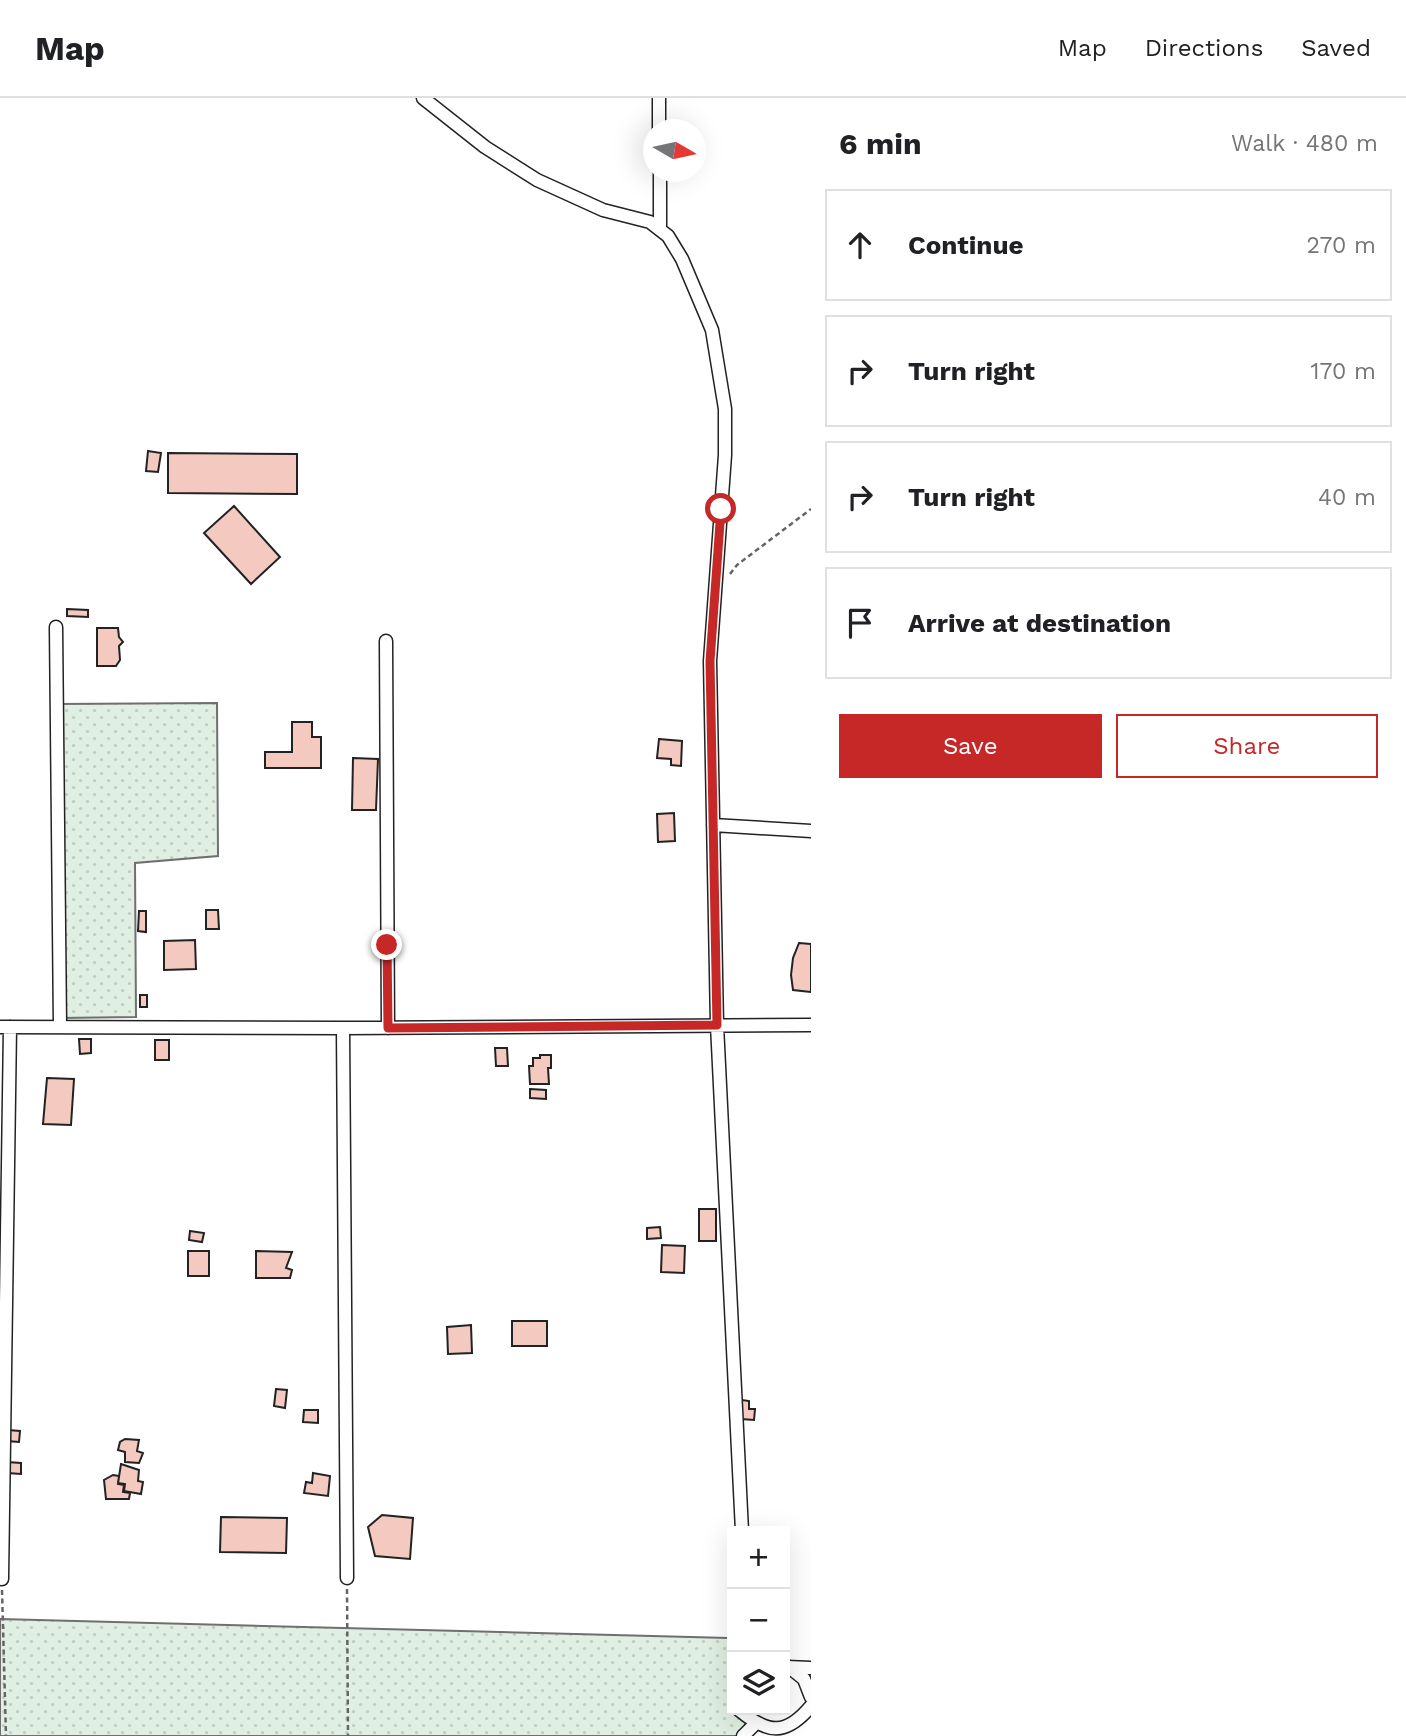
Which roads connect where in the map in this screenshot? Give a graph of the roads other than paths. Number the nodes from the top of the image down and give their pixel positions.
1 (423, 98) edge
2 (659, 98) edge
3 (659, 119) edge
4 (660, 182) edge
5 (660, 229) junction
6 (56, 627) dead end
7 (386, 641) dead end
8 (713, 825) junction
9 (811, 831) edge
10 (717, 1025) junction
11 (811, 1025) edge
12 (5, 1027) edge
13 (60, 1027) junction
14 (343, 1028) junction
15 (388, 1028) junction
16 (742, 1526) edge
17 (347, 1578) road end
18 (2, 1580) edge
19 (790, 1667) edge
20 (811, 1668) edge
21 (790, 1669) edge
22 (811, 1697) edge
23 (811, 1706) edge
24 (746, 1715) edge
25 (756, 1723) junction
26 (769, 1733) edge
27 (743, 1736) edge

1 - 5 street
2 - 3 street
4 - 5 street
5 - 8 street
6 - 13 street
7 - 15 street
8 - 9 street
8 - 10 street
10 - 11 street
10 - 15 street
10 - 16 street
12 - 13 street
12 - 18 street
13 - 14 street
14 - 15 street
14 - 17 street
19 - 20 street
21 - 22 street
23 - 26 street
24 - 25 street
25 - 26 street
25 - 27 street

